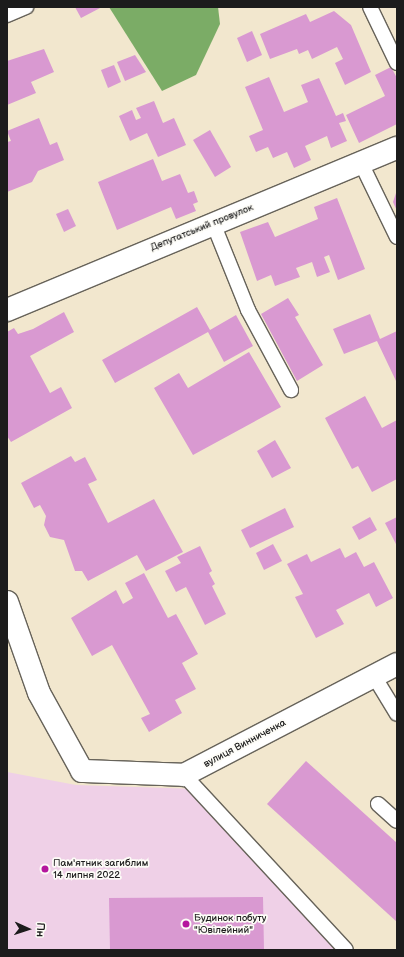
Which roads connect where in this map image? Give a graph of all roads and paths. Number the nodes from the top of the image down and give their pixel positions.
1 (26, 7) edge
2 (370, 7) edge
3 (7, 15) edge
4 (397, 63) edge
5 (397, 148) edge
6 (361, 163) junction
7 (213, 223) junction
8 (397, 237) edge
9 (7, 310) edge
10 (291, 390) dead end
11 (7, 602) edge
12 (397, 664) edge
13 (374, 676) junction
14 (397, 714) edge
15 (184, 775) junction
16 (378, 804) dead end
17 (397, 821) edge
18 (346, 950) edge

1 - 3 lane
2 - 4 lane
5 - 6 street, Депутатський провулок
6 - 7 street, Депутатський провулок
6 - 8 lane
7 - 9 street, Депутатський провулок
7 - 10 lane
11 - 15 street, вулиця Винниченка
12 - 13 street, вулиця Винниченка
13 - 14 lane
13 - 15 street, вулиця Винниченка
15 - 18 lane
16 - 17 lane

